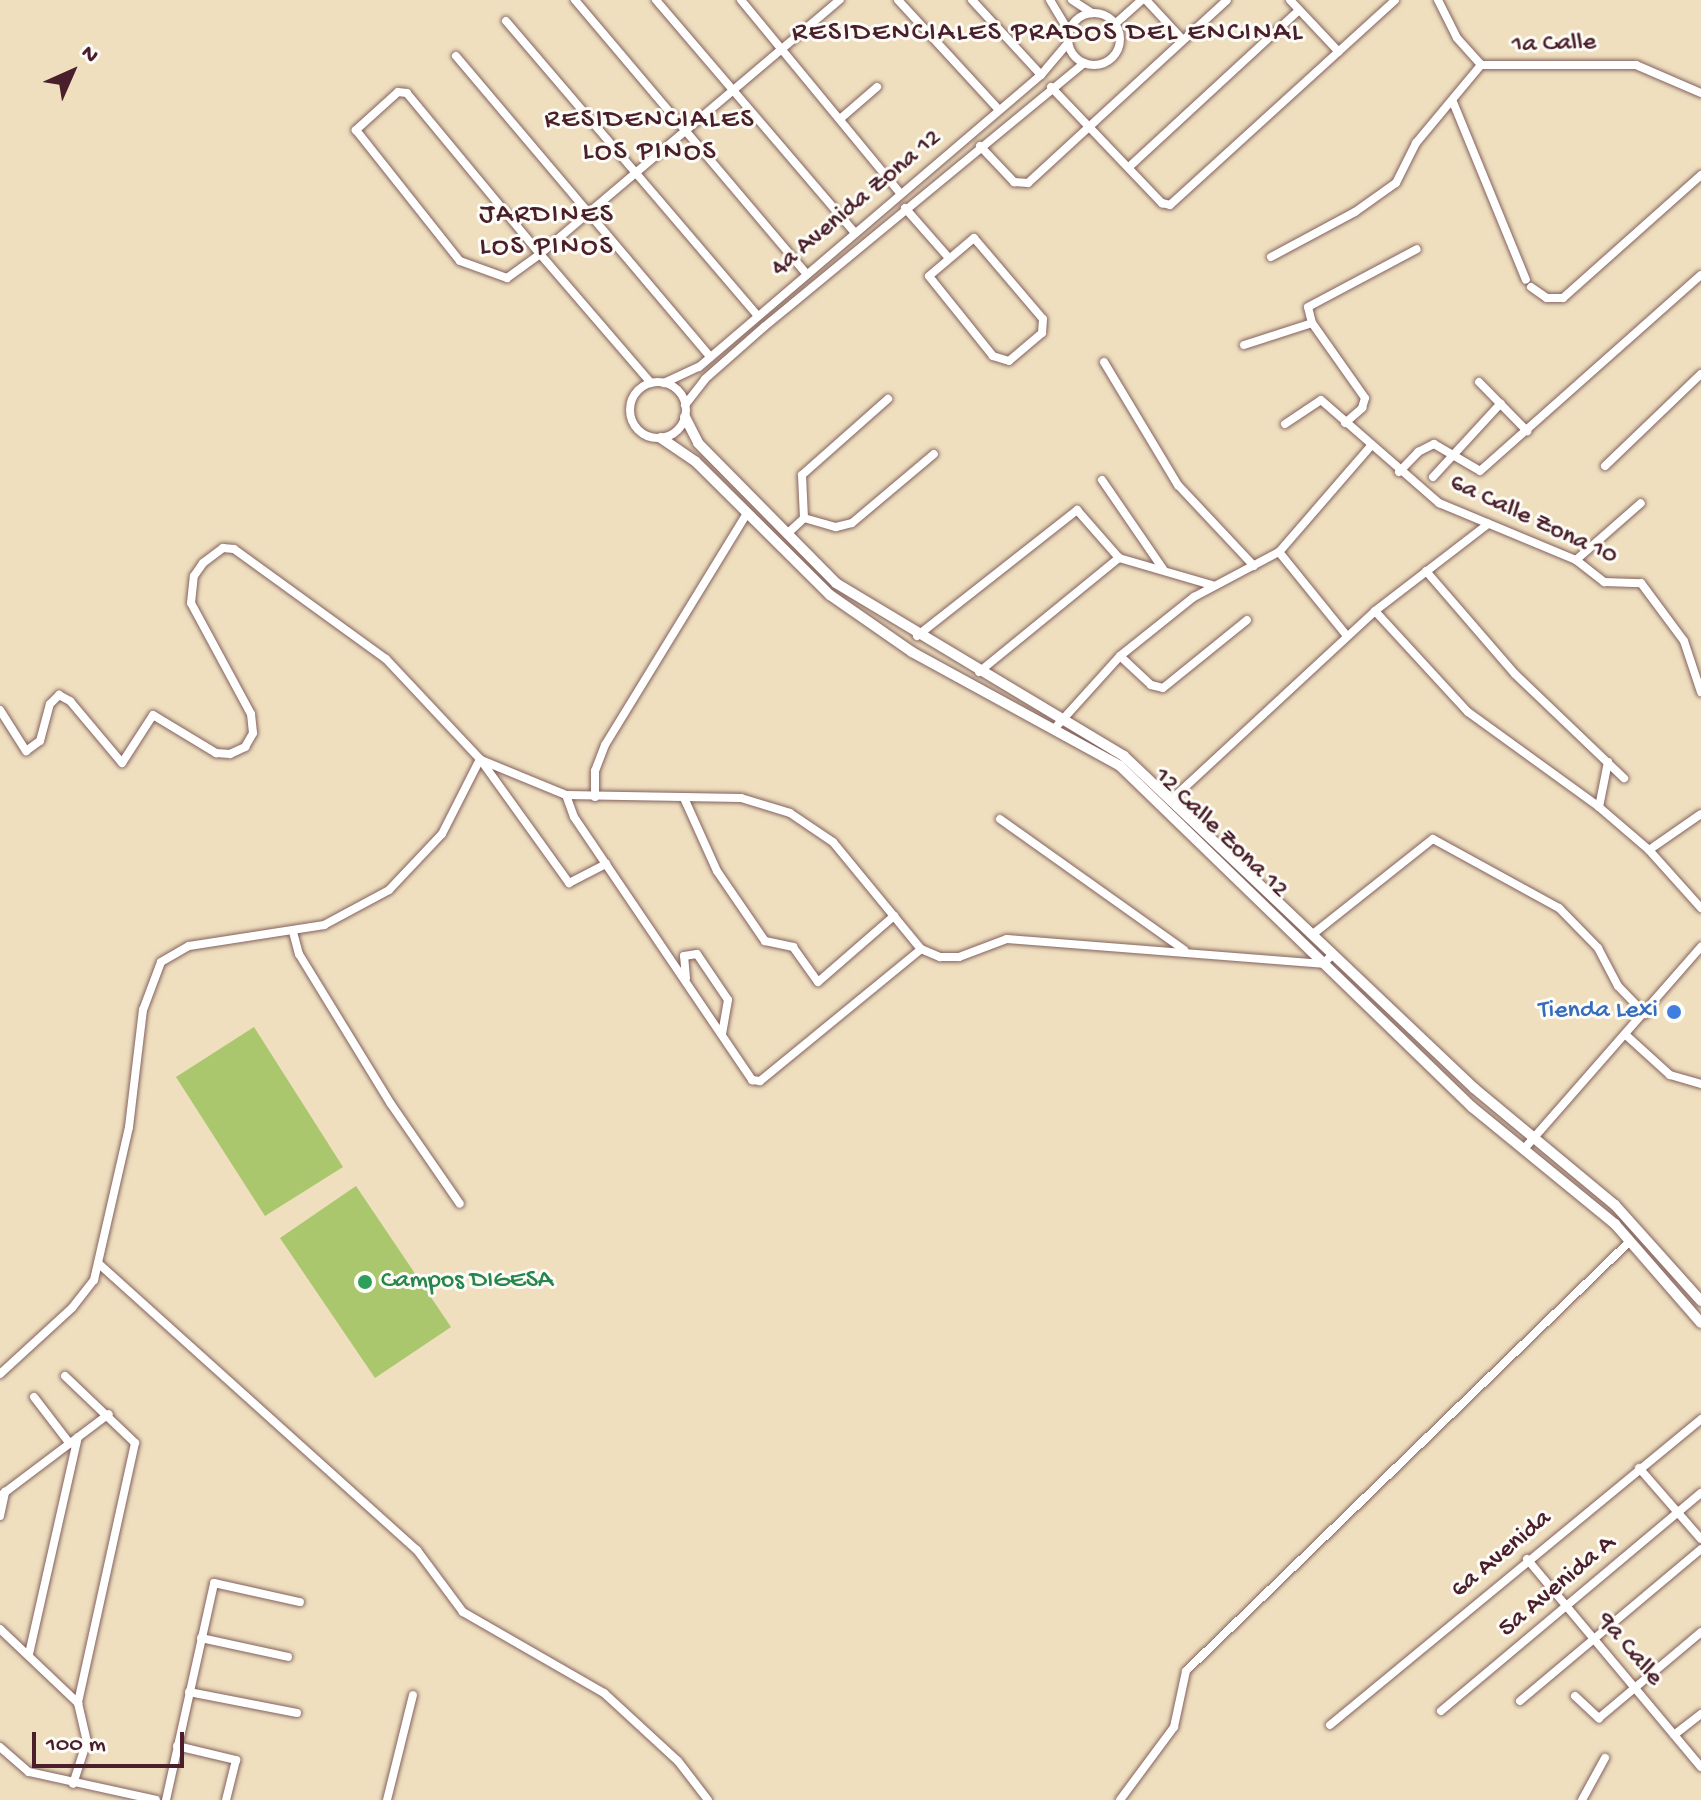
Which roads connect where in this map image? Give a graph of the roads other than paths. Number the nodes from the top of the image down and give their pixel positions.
1 (575, 0) edge
2 (656, 0) edge
3 (741, 0) edge
4 (840, 0) edge
5 (898, 0) edge
6 (972, 0) edge
7 (1050, 0) edge
8 (1072, 0) edge
9 (1144, 0) edge
10 (1227, 0) edge
11 (1290, 0) edge
12 (1395, 0) edge
13 (1438, 0) edge
14 (1299, 10) junction
15 (1092, 13) junction
16 (506, 21) dead end
17 (1115, 24) junction
18 (1069, 32) junction
19 (1183, 40) junction
20 (1068, 43) junction
21 (782, 50) junction
22 (1339, 52) junction
23 (456, 56) dead end
24 (1084, 63) junction
25 (1481, 65) junction
26 (1041, 75) junction
27 (877, 87) dead end
28 (1051, 87) junction
29 (734, 91) junction
30 (1701, 93) edge
31 (1453, 102) junction
32 (999, 110) junction
33 (840, 119) junction
34 (1088, 127) junction
35 (686, 131) junction
36 (980, 146) junction
37 (1129, 167) junction
38 (636, 173) junction
39 (1701, 175) edge
40 (901, 194) junction
41 (905, 208) junction
42 (589, 213) junction
43 (855, 233) junction
44 (1417, 249) dead end
45 (540, 254) junction
46 (948, 257) junction
47 (1271, 257) dead end
48 (806, 273) junction
49 (1701, 275) edge
50 (757, 315) junction
51 (1312, 323) junction
52 (1244, 345) dead end
53 (710, 357) junction
54 (1104, 362) dead end
55 (1701, 374) edge
56 (1479, 382) dead end
57 (651, 383) junction
58 (664, 383) junction
59 (888, 399) dead end
60 (1501, 403) junction
61 (685, 411) junction
62 (1345, 423) junction
63 (1285, 424) dead end
64 (1527, 431) junction
65 (661, 438) junction
66 (1370, 447) junction
67 (1457, 453) junction
68 (934, 454) dead end
69 (1605, 466) dead end
70 (1399, 472) junction
71 (1433, 477) dead end
72 (1102, 480) dead end
73 (1641, 503) dead end
74 (747, 513) junction
75 (804, 518) junction
76 (1488, 524) junction
77 (787, 534) junction
78 (1279, 552) junction
79 (1119, 558) junction
80 (1576, 560) junction
81 (1254, 566) junction
82 (1163, 570) junction
83 (1426, 571) junction
84 (1212, 585) junction
85 (1375, 611) junction
86 (1247, 620) dead end
87 (917, 636) junction
88 (1347, 636) junction
89 (1120, 656) junction
90 (979, 672) junction
91 (1701, 692) edge
92 (0, 710) edge
93 (1061, 716) junction
94 (1055, 728) junction
95 (480, 759) junction
96 (1608, 762) junction
97 (1624, 778) dead end
98 (566, 795) junction
99 (595, 797) junction
100 (684, 798) junction
101 (1171, 800) junction
102 (1599, 807) junction
103 (1701, 814) edge
104 (1000, 819) dead end
105 (1649, 850) junction
106 (606, 864) junction
107 (1701, 908) edge
108 (894, 916) junction
109 (293, 932) junction
110 (1313, 934) junction
111 (1701, 947) edge
112 (921, 949) junction
113 (1185, 951) junction
114 (1333, 954) junction
115 (1323, 964) junction
116 (687, 982) junction
117 (1645, 1014) junction
118 (722, 1034) junction
119 (1627, 1036) junction
120 (1700, 1083) edge
121 (1534, 1140) junction
122 (1524, 1149) junction
123 (460, 1204) dead end
124 (1630, 1241) junction
125 (99, 1264) junction
126 (1691, 1290) junction
127 (1680, 1299) junction
128 (1701, 1301) edge
129 (1701, 1323) edge
130 (0, 1374) edge
131 (65, 1376) dead end
132 (34, 1397) dead end
133 (109, 1414) junction
134 (1701, 1419) edge
135 (78, 1437) junction
136 (70, 1444) junction
137 (1639, 1468) junction
138 (1701, 1493) edge
139 (3, 1494) edge
140 (1678, 1513) junction
141 (0, 1516) edge
142 (1701, 1539) edge
143 (1701, 1549) edge
144 (1527, 1559) junction
145 (300, 1602) dead end
146 (1566, 1606) junction
147 (0, 1629) edge
148 (1701, 1632) edge
149 (201, 1638) junction
150 (1594, 1639) junction
151 (29, 1654) junction
152 (288, 1657) dead end
153 (1635, 1688) junction
154 (189, 1692) junction
155 (413, 1695) dead end
156 (1575, 1696) dead end
157 (1520, 1701) dead end
158 (78, 1703) junction
159 (1441, 1711) dead end
160 (297, 1713) dead end
161 (1701, 1714) edge
162 (1330, 1725) dead end
163 (1674, 1735) junction
164 (177, 1746) junction
165 (0, 1747) edge
166 (1605, 1758) dead end
167 (1701, 1767) edge
168 (73, 1784) junction
169 (156, 1800) edge
170 (166, 1800) edge
171 (226, 1800) edge
172 (387, 1800) edge
173 (708, 1800) edge
174 (1120, 1800) edge
175 (1582, 1800) edge

1 - 35 street
2 - 29 street
3 - 21 street
4 - 21 street
5 - 32 street
6 - 26 street
7 - 18 street
8 - 15 street
9 - 17 street
9 - 19 street
10 - 19 street
11 - 14 street
12 - 22 street
13 - 25 street, 1a Calle
14 - 22 street
14 - 37 street
15 - 17 street
15 - 18 street
16 - 38 street
17 - 24 street
18 - 20 street
19 - 34 street
20 - 24 street
20 - 26 street, 4a Avenida Zona 12
21 - 29 street
21 - 33 street
22 - 37 street
23 - 42 street
24 - 28 street, 4a Avenida Zona 12
25 - 30 street, 1a Calle
25 - 31 street
26 - 32 street, 4a Avenida Zona 12
27 - 33 street
28 - 34 street
28 - 36 street, 4a Avenida Zona 12
29 - 35 street
29 - 43 street
31 - 39 street
31 - 47 street
32 - 40 street, 4a Avenida Zona 12
33 - 40 street
34 - 36 street
34 - 37 street
35 - 38 street
35 - 48 street
36 - 41 street, 4a Avenida Zona 12
38 - 42 street
38 - 50 street
40 - 43 street, 4a Avenida Zona 12
41 - 46 street
41 - 61 street, 4a Avenida Zona 12
42 - 45 street
42 - 53 street
43 - 48 street, 4a Avenida Zona 12
44 - 51 street
45 - 45 street
45 - 57 street
46 - 46 street
48 - 50 street, 4a Avenida Zona 12
49 - 64 street
50 - 53 street, 4a Avenida Zona 12
51 - 52 street
51 - 62 street
53 - 58 street, 4a Avenida Zona 12
54 - 81 street
55 - 69 street
56 - 60 street
57 - 58 street
57 - 65 street
58 - 61 street
59 - 75 street
60 - 64 street
60 - 67 street
61 - 65 street
61 - 77 street, 12 Calle Zona 12
62 - 63 street, 6a Calle Zona 10
62 - 66 street, 6a Calle Zona 10
64 - 67 street
65 - 74 street, 12 Calle Zona 12
66 - 70 street, 6a Calle Zona 10
66 - 78 street
67 - 70 street
67 - 71 street
68 - 75 street
70 - 76 street, 6a Calle Zona 10
72 - 82 street
73 - 80 street
74 - 94 street, 12 Calle Zona 12
74 - 99 street
75 - 77 street
76 - 80 street, 6a Calle Zona 10
76 - 83 street
77 - 87 street, 12 Calle Zona 12
78 - 81 street
78 - 88 street
79 - 82 street
79 - 87 street
79 - 90 street
80 - 91 street, 6a Calle Zona 10
81 - 84 street
82 - 84 street
83 - 85 street
83 - 96 street
84 - 89 street
85 - 88 street
85 - 102 street
86 - 89 street
87 - 90 street, 12 Calle Zona 12
88 - 101 street
89 - 93 street
90 - 93 street, 12 Calle Zona 12
92 - 95 street
93 - 94 street
93 - 101 street, 12 Calle Zona 12
94 - 115 street, 12 Calle Zona 12
95 - 98 street
95 - 106 street
95 - 109 street
96 - 97 street
96 - 102 street
98 - 99 street
98 - 106 street
99 - 100 street
100 - 108 street
100 - 108 street
101 - 110 street, 12 Calle Zona 12
102 - 105 street
103 - 105 street
104 - 113 street
105 - 107 street
106 - 116 street
108 - 112 street
109 - 123 street
109 - 125 street
110 - 114 street, 12 Calle Zona 12
110 - 117 street
111 - 117 street
112 - 113 street
112 - 118 street
113 - 115 street
114 - 115 street
114 - 121 street, 12 Calle Zona 12
115 - 122 street, 12 Calle Zona 12
116 - 118 street
116 - 118 street
117 - 119 street
119 - 120 street
119 - 121 street
121 - 122 street
121 - 126 street, 12 Calle Zona 12
122 - 124 street, 12 Calle Zona 12
124 - 127 street, 12 Calle Zona 12
124 - 174 street
125 - 130 street
125 - 173 street
126 - 127 street
126 - 128 street, 12 Calle Zona 12
127 - 129 street, 12 Calle Zona 12
131 - 133 street
132 - 136 street
133 - 135 street
133 - 158 street
134 - 137 street, 6a Avenida
135 - 136 street
135 - 151 street
136 - 139 street
137 - 140 street
137 - 144 street, 6a Avenida
138 - 140 street, 5a Avenida A
139 - 141 street
140 - 142 street
140 - 146 street, 5a Avenida A
143 - 150 street
144 - 146 street, 9a Calle
144 - 162 street, 6a Avenida
145 - 149 street
146 - 150 street, 9a Calle
146 - 159 street, 5a Avenida A
147 - 151 street
148 - 153 street
149 - 152 street
149 - 154 street
150 - 153 street, 9a Calle
150 - 157 street
151 - 158 street
153 - 156 street
153 - 163 street, 9a Calle
154 - 160 street
154 - 164 street
155 - 172 street
158 - 168 street
161 - 163 street
163 - 167 street, 9a Calle
164 - 170 street
164 - 171 street
165 - 168 street
166 - 175 street
168 - 169 street

